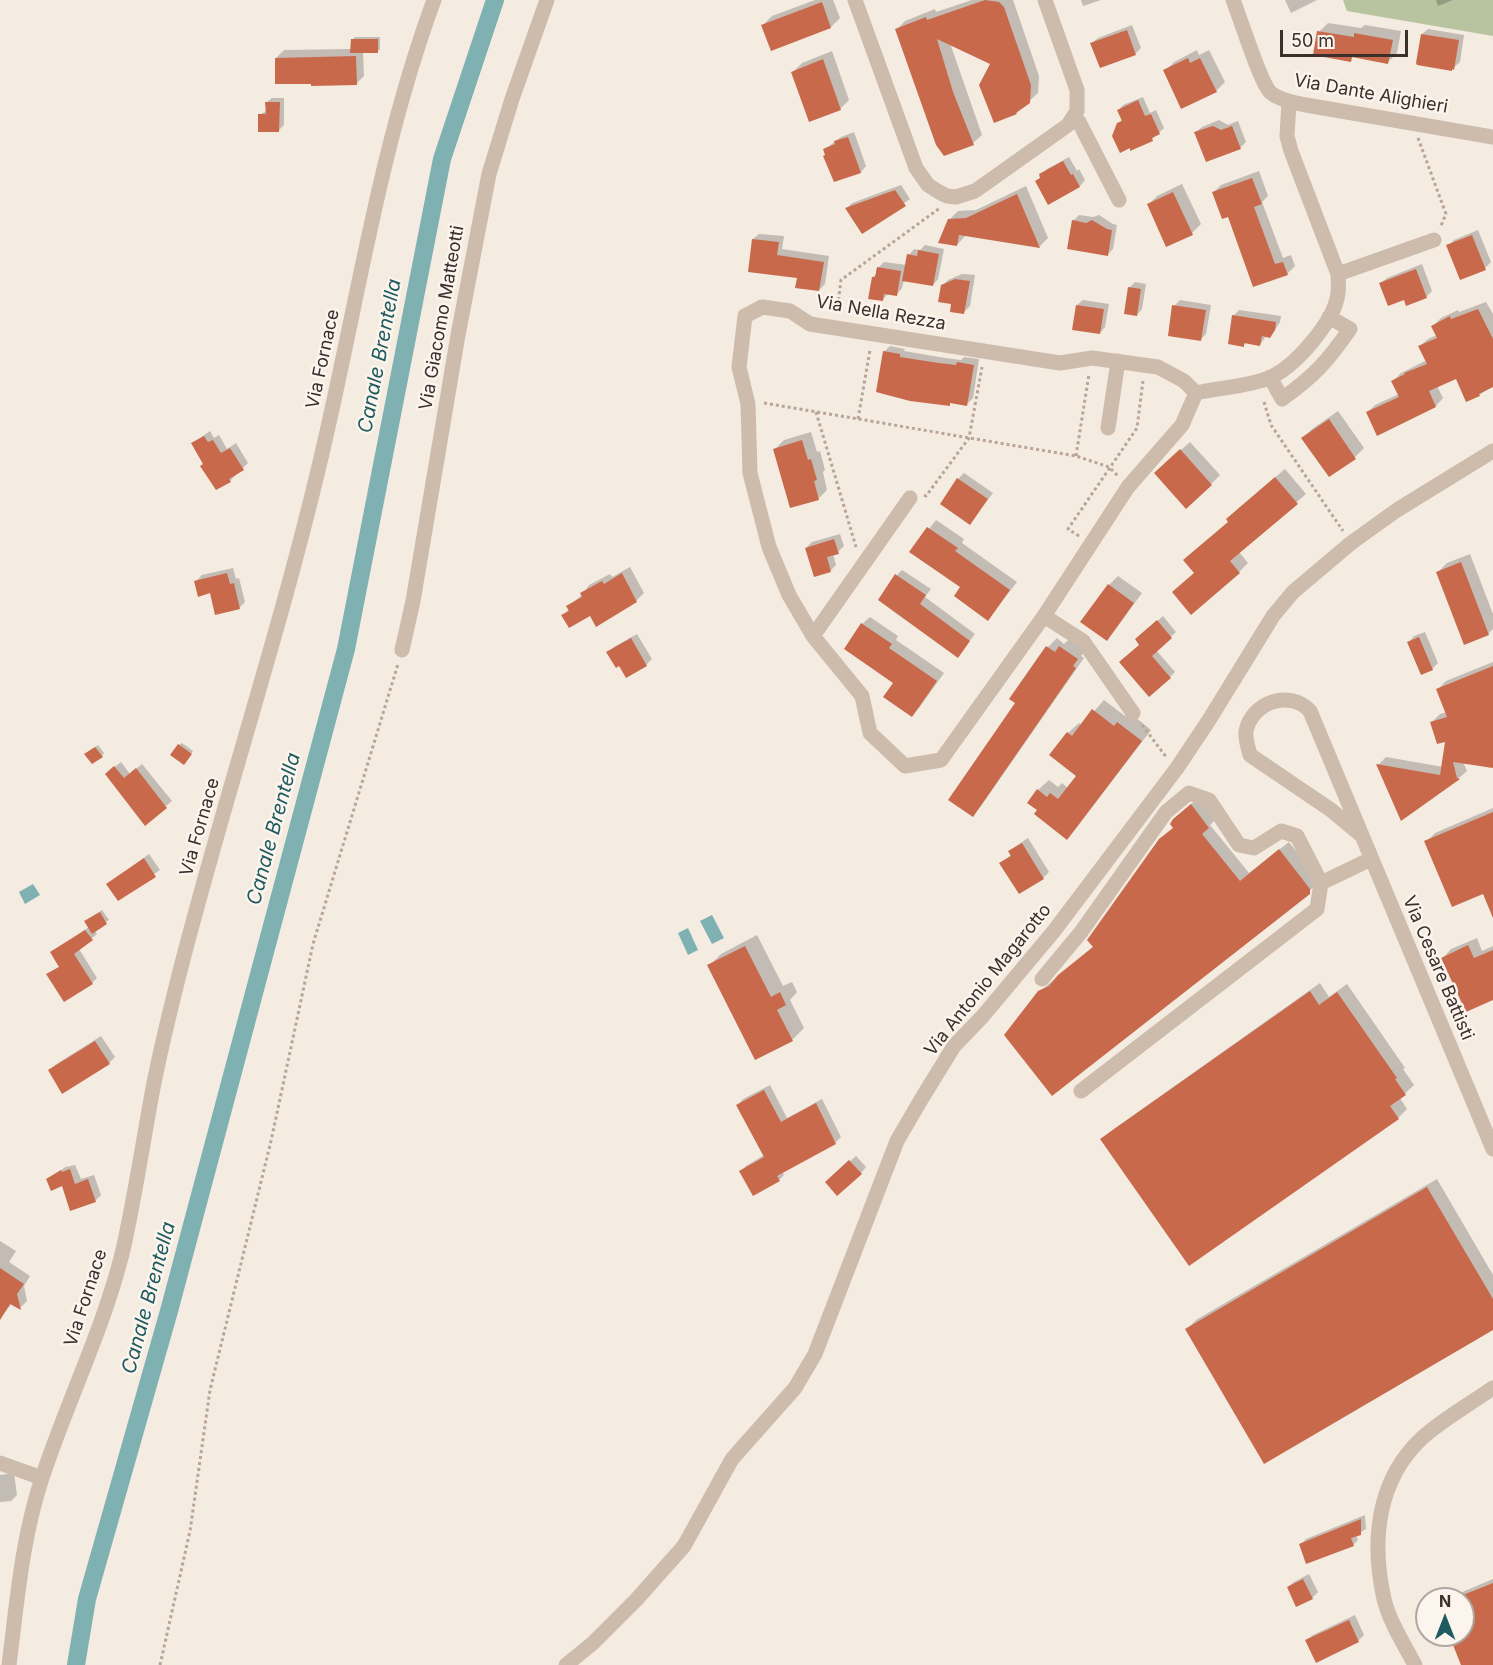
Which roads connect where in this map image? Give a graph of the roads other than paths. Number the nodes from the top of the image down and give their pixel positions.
1 (434, 0) edge
2 (548, 0) edge
3 (855, 0) edge
4 (1046, 0) edge
5 (1233, 0) edge
6 (1289, 102) junction
7 (1074, 119) junction
8 (1493, 136) edge
9 (1119, 200) dead end
10 (1434, 240) road end
11 (1338, 274) junction
12 (1329, 317) junction
13 (1118, 361) junction
14 (1270, 377) junction
15 (1196, 393) junction
16 (1108, 428) dead end
17 (1493, 451) edge
18 (910, 498) road end
19 (1044, 616) junction
20 (813, 636) junction
21 (402, 650) road end
22 (1133, 713) road end
23 (1361, 835) junction
24 (1371, 859) junction
25 (1321, 883) junction
26 (1042, 979) dead end
27 (1081, 1091) dead end
28 (1493, 1149) edge
29 (1493, 1388) edge
30 (0, 1463) edge
31 (42, 1478) junction
32 (9, 1665) edge
33 (566, 1665) edge
34 (1415, 1665) edge

1 - 31 street, Via Fornace
2 - 21 street, Via Giacomo Matteotti
3 - 7 street
4 - 7 street
5 - 6 street, Via Dante Alighieri
6 - 8 street, Via Dante Alighieri
6 - 11 street
7 - 9 street
10 - 11 street
11 - 12 street
12 - 14 street
12 - 14 street
13 - 15 street, Via Nella Rezza
13 - 16 street
13 - 20 street, Via Nella Rezza
14 - 15 street
15 - 19 street, Via Nella Rezza
17 - 33 street, Via Antonio Magarotto
18 - 20 street
19 - 20 street, Via Nella Rezza
19 - 22 street
23 - 23 street, Via Cesare Battisti
23 - 24 street, Via Cesare Battisti
24 - 25 street
24 - 28 street, Via Cesare Battisti
25 - 26 street
25 - 27 street
29 - 34 street
30 - 31 street
31 - 32 street, Via Fornace

